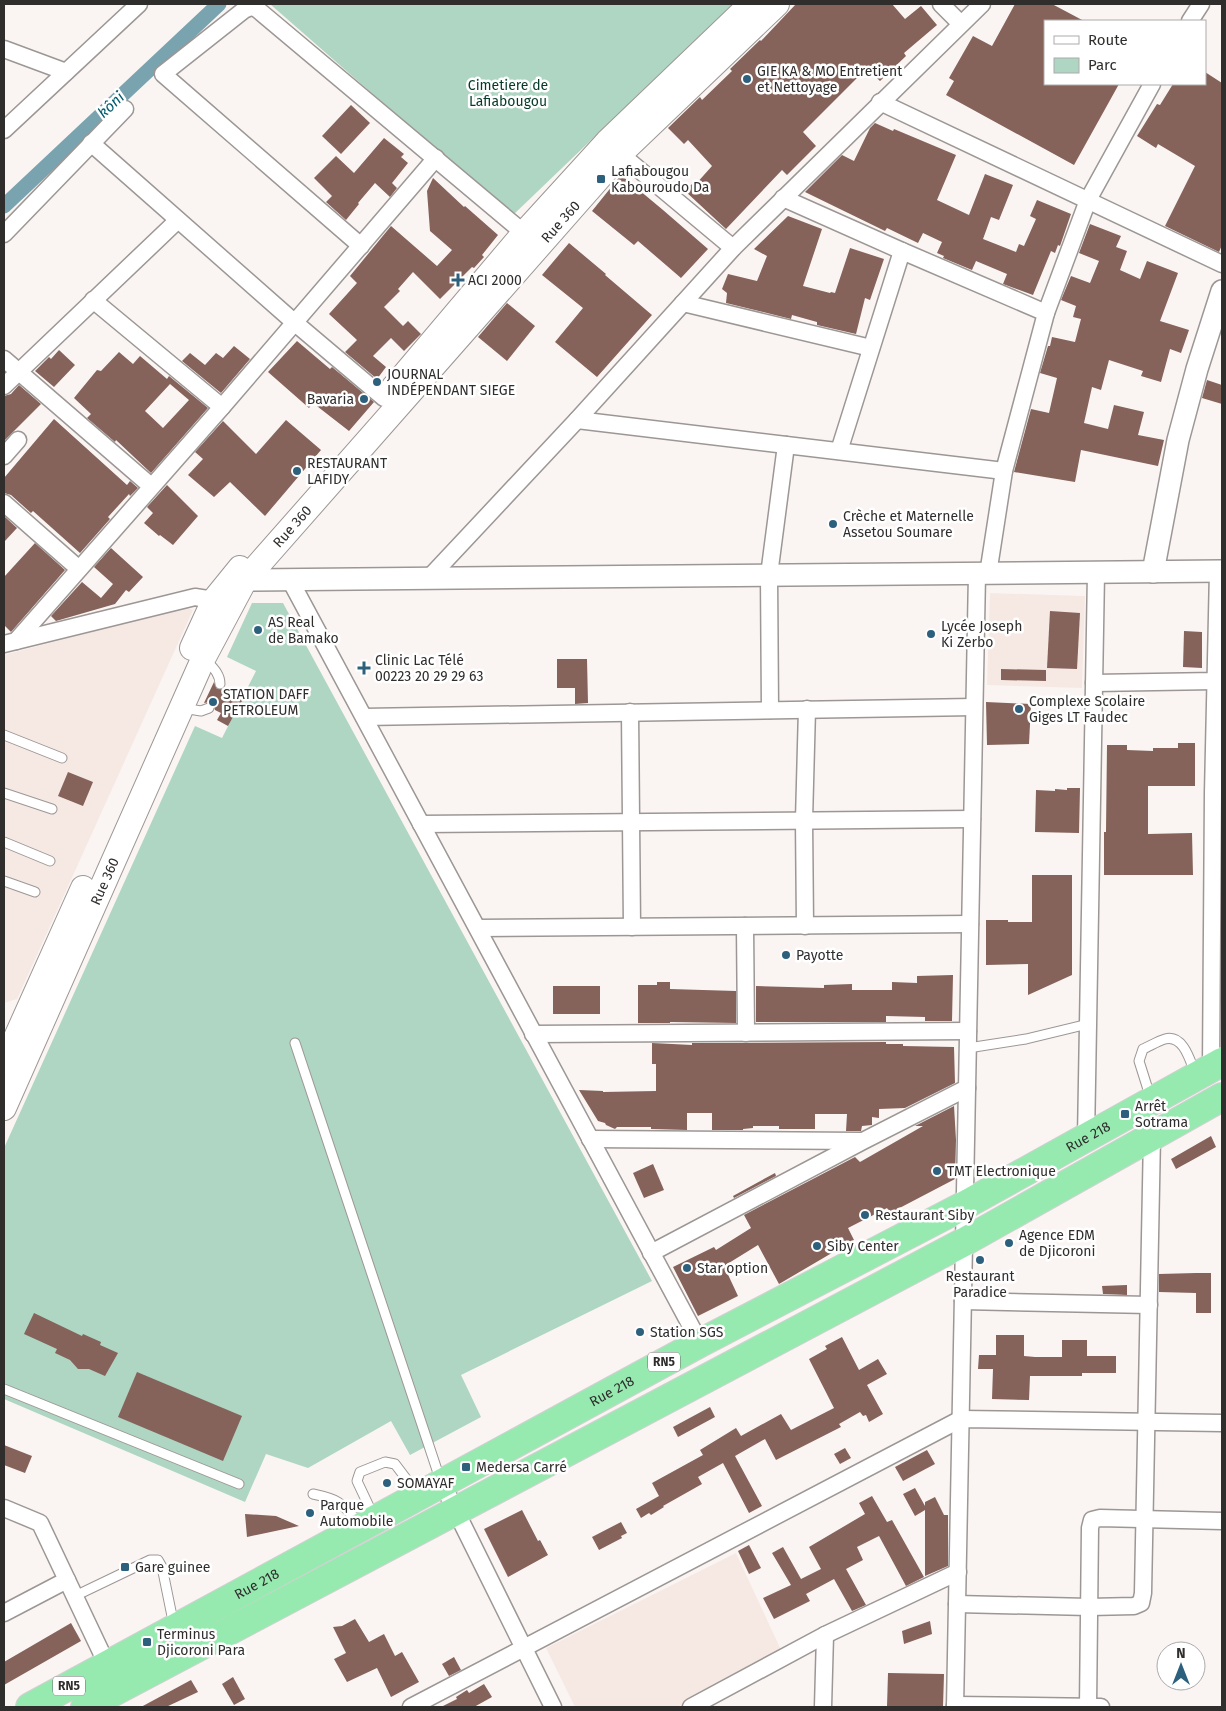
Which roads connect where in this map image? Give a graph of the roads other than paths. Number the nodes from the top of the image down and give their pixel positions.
1 (139, 4) edge
2 (751, 4) edge
3 (777, 4) edge
4 (941, 4) edge
5 (982, 4) edge
6 (1201, 4) edge
7 (1191, 20) edge
8 (961, 24) junction
9 (4, 49) edge
10 (66, 72) junction
11 (1151, 85) edge
12 (880, 102) junction
13 (126, 109) dead end
14 (4, 130) edge
15 (91, 143) junction
16 (613, 148) junction
17 (436, 158) junction
18 (783, 198) junction
19 (1088, 200) junction
20 (178, 220) junction
21 (524, 233) junction
22 (4, 234) edge
23 (360, 246) junction
24 (733, 248) junction
25 (902, 251) junction
26 (1222, 264) edge
27 (1222, 291) edge
28 (93, 300) junction
29 (683, 303) junction
30 (1046, 312) junction
31 (294, 322) junction
32 (871, 348) junction
33 (4, 359) edge
34 (18, 372) junction
35 (4, 386) edge
36 (384, 398) junction
37 (222, 407) junction
38 (577, 420) junction
39 (18, 440) dead end
40 (786, 445) junction
41 (839, 451) junction
42 (4, 456) edge
43 (1004, 471) junction
44 (151, 486) junction
45 (4, 503) edge
46 (79, 569) junction
47 (1220, 571) edge
48 (1153, 572) junction
49 (1096, 573) junction
50 (982, 574) junction
51 (769, 576) junction
52 (241, 577) junction
53 (428, 579) junction
54 (290, 580) junction
55 (214, 600) junction
56 (10, 643) edge
57 (204, 657) junction
58 (1219, 679) edge
59 (1094, 683) junction
60 (220, 684) dead end
61 (181, 707) junction
62 (974, 707) junction
63 (209, 708) dead end
64 (807, 709) junction
65 (770, 710) junction
66 (630, 712) junction
67 (364, 717) junction
68 (4, 735) edge
69 (62, 758) dead end
70 (1218, 791) edge
71 (4, 793) edge
72 (52, 809) dead end
73 (972, 819) junction
74 (804, 820) junction
75 (631, 822) junction
76 (421, 824) junction
77 (4, 842) edge
78 (50, 861) dead end
79 (4, 880) edge
80 (35, 892) dead end
81 (970, 924) junction
82 (745, 926) junction
83 (805, 926) junction
84 (632, 927) junction
85 (478, 928) junction
86 (1088, 1024) junction
87 (968, 1031) junction
88 (746, 1033) junction
89 (533, 1034) junction
90 (295, 1043) dead end
91 (968, 1048) junction
92 (4, 1064) edge
93 (1210, 1069) edge
94 (967, 1088) junction
95 (1222, 1097) edge
96 (1152, 1102) junction
97 (4, 1108) edge
98 (1152, 1136) junction
99 (1086, 1138) junction
100 (590, 1139) junction
101 (862, 1141) junction
102 (965, 1205) junction
103 (964, 1242) junction
104 (651, 1253) junction
105 (963, 1301) junction
106 (1149, 1305) junction
107 (700, 1343) junction
108 (4, 1389) edge
109 (961, 1418) junction
110 (1146, 1422) junction
111 (1222, 1423) edge
112 (239, 1484) dead end
113 (430, 1489) junction
114 (313, 1494) dead end
115 (4, 1508) edge
116 (456, 1511) junction
117 (1145, 1520) junction
118 (1222, 1521) edge
119 (369, 1523) junction
120 (958, 1572) junction
121 (67, 1580) junction
122 (74, 1596) junction
123 (957, 1604) junction
124 (1090, 1606) junction
125 (4, 1613) edge
126 (175, 1628) junction
127 (825, 1635) junction
128 (524, 1648) junction
129 (107, 1665) junction
130 (119, 1690) junction
131 (421, 1705) edge
132 (955, 1706) edge
133 (30, 1707) edge
134 (85, 1707) edge
135 (552, 1707) edge
136 (691, 1707) edge
137 (823, 1707) edge
138 (1088, 1707) edge
139 (1102, 1707) edge

1 - 10 street
2 - 16 main road, Rue 360
3 - 16 main road, Rue 360
4 - 8 street
5 - 8 street
6 - 7 street
8 - 12 street
9 - 10 street
10 - 14 street
11 - 19 street
12 - 18 street
12 - 19 street
13 - 15 street
15 - 20 street
15 - 22 street
16 - 21 main road, Rue 360
16 - 24 street
16 - 52 main road, Rue 360
17 - 21 street
17 - 23 street
17 - 23 street
18 - 24 street
18 - 25 street
19 - 26 street
19 - 30 street
20 - 28 street
20 - 31 street
21 - 36 main road, Rue 360
23 - 31 street
24 - 29 street
25 - 30 street
25 - 32 street
27 - 48 street
28 - 34 street
28 - 37 street
29 - 32 street
29 - 38 street
30 - 43 street
31 - 36 street
31 - 37 street
32 - 41 street
33 - 34 street
34 - 35 street
34 - 44 street
36 - 52 main road, Rue 360
37 - 44 street
38 - 40 street
38 - 53 street
39 - 42 street
40 - 41 street
40 - 51 street
41 - 43 street
43 - 50 street
44 - 46 street
45 - 46 street
46 - 56 street
47 - 48 street
47 - 58 street
48 - 49 street
49 - 50 street
49 - 59 street
50 - 51 street
50 - 62 street
51 - 53 street
51 - 65 street
52 - 54 street
52 - 55 main road, Rue 360
52 - 57 main road, Rue 360
53 - 54 street
54 - 67 street
55 - 56 street
55 - 92 main road, Rue 360
57 - 60 lane
57 - 61 main road, Rue 360
58 - 59 street
58 - 70 street
59 - 86 street
61 - 63 lane
61 - 97 main road, Rue 360
62 - 64 street
62 - 73 street
64 - 65 street
64 - 74 street
65 - 66 street
66 - 67 street
66 - 75 street
67 - 76 street
68 - 69 lane
70 - 93 street
71 - 72 lane
73 - 74 street
73 - 81 street
74 - 75 street
74 - 83 street
75 - 76 street
75 - 84 street
76 - 85 street
77 - 78 lane
79 - 80 lane
81 - 83 street
81 - 87 street
82 - 83 street
82 - 84 street
82 - 88 street
84 - 85 street
85 - 89 street
86 - 91 lane
86 - 99 street
87 - 88 street
87 - 91 street
88 - 89 street
89 - 100 street
90 - 113 lane
91 - 94 street
93 - 96 highway, Rue 218 / RN5
93 - 96 lane
94 - 101 street
94 - 102 street
95 - 98 highway, Rue 218 / RN5
96 - 99 highway, Rue 218 / RN5
98 - 103 highway, Rue 218 / RN5
98 - 106 street
99 - 102 highway, Rue 218 / RN5
100 - 101 street
100 - 104 street
101 - 104 street
102 - 103 street
102 - 107 highway, Rue 218 / RN5
103 - 105 street
103 - 116 highway, Rue 218 / RN5
104 - 107 street
105 - 106 street
105 - 109 street
106 - 110 street
107 - 113 highway, Rue 218 / RN5
108 - 112 lane
109 - 110 street
109 - 120 street
109 - 128 street
110 - 111 street
110 - 117 street
113 - 116 street
113 - 119 highway, Rue 218 / RN5
113 - 119 lane
114 - 119 lane
115 - 121 street
116 - 128 street
116 - 130 highway, Rue 218 / RN5
117 - 118 street
117 - 124 street
117 - 124 street
119 - 126 highway, Rue 218 / RN5
120 - 123 street
120 - 127 street
121 - 122 street
121 - 125 street
122 - 126 lane
122 - 129 street
123 - 124 street
123 - 132 street
124 - 138 street
126 - 129 highway, Rue 218 / RN5
127 - 136 street
127 - 137 street
128 - 131 street
128 - 135 street
129 - 130 street
129 - 133 highway, Rue 218 / RN5
130 - 134 highway, Rue 218 / RN5
132 - 138 street
138 - 139 street

